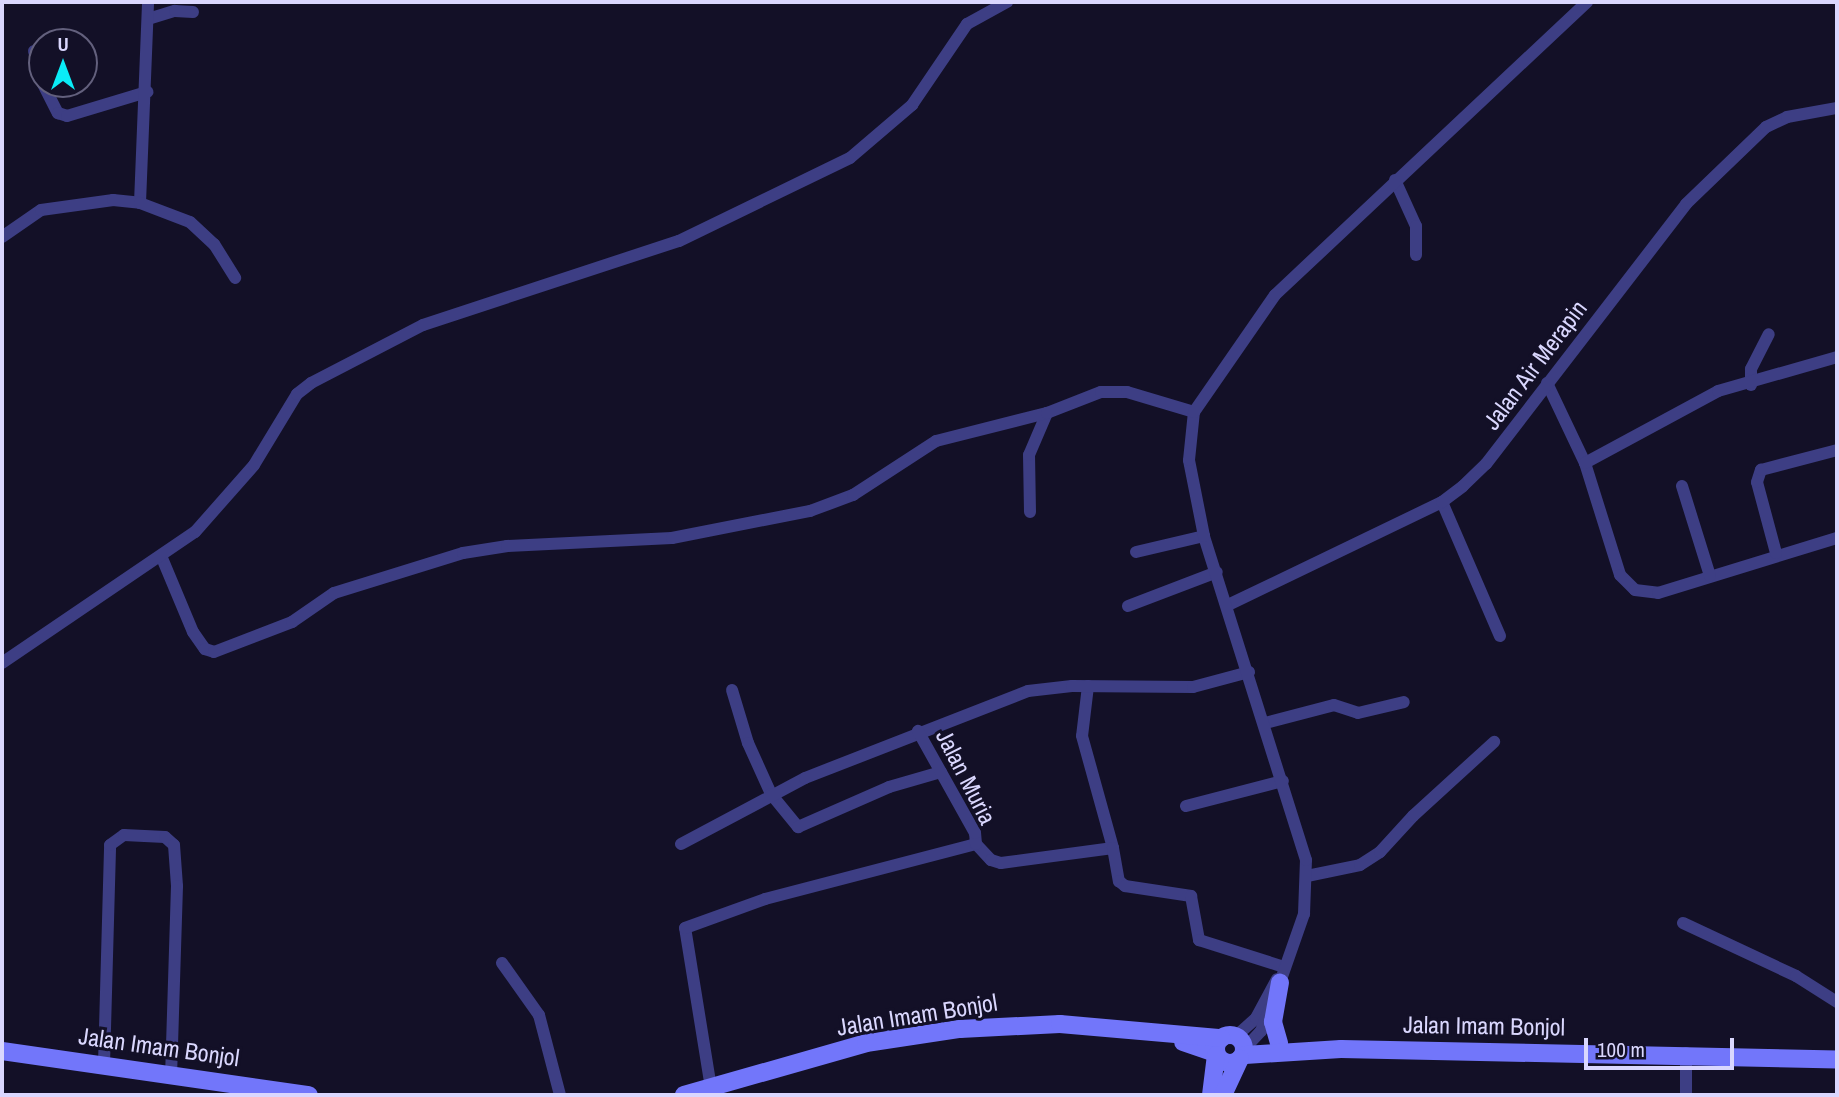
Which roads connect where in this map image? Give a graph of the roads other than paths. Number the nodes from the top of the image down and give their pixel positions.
1 (148, 2) edge
2 (1007, 2) edge
3 (1587, 2) edge
4 (192, 12) dead end
5 (148, 19) junction
6 (147, 92) junction
7 (51, 98) edge
8 (1837, 107) edge
9 (1395, 180) junction
10 (140, 203) junction
11 (2, 237) edge
12 (1416, 255) dead end
13 (236, 278) dead end
14 (1769, 334) dead end
15 (1837, 357) edge
16 (1546, 383) junction
17 (1751, 385) junction
18 (1048, 412) junction
19 (1194, 412) junction
20 (1837, 450) edge
21 (1585, 463) junction
22 (1682, 486) dead end
23 (1442, 502) junction
24 (1030, 512) dead end
25 (1204, 536) junction
26 (1837, 538) edge
27 (1136, 552) dead end
28 (1776, 554) junction
29 (162, 558) junction
30 (1217, 572) junction
31 (1710, 576) junction
32 (1228, 605) junction
33 (1128, 606) dead end
34 (1500, 636) dead end
35 (2, 663) edge
36 (1249, 672) junction
37 (1088, 686) junction
38 (732, 691) dead end
39 (1404, 702) dead end
40 (1265, 723) junction
41 (918, 732) junction
42 (1494, 743) dead end
43 (941, 772) junction
44 (1283, 781) junction
45 (771, 794) junction
46 (1186, 806) dead end
47 (681, 844) dead end
48 (976, 844) junction
49 (1113, 848) junction
50 (1307, 876) junction
51 (1683, 923) dead end
52 (502, 963) dead end
53 (1282, 974) junction
54 (1837, 1002) edge
55 (1279, 1043) junction
56 (1233, 1049) junction
57 (1341, 1049) junction
58 (2, 1051) edge
59 (1686, 1053) junction
60 (1837, 1059) edge
61 (104, 1064) junction
62 (171, 1073) junction
63 (711, 1087) junction
64 (309, 1095) edge
65 (560, 1095) edge
66 (684, 1095) edge
67 (1212, 1095) edge
68 (1223, 1095) edge
69 (1686, 1095) edge

1 - 5 street
2 - 29 street
3 - 9 street
4 - 5 street
5 - 6 street
6 - 7 street
6 - 10 street
8 - 16 street, Jalan Air Merapin
9 - 12 street
9 - 19 street
10 - 11 street
10 - 13 street
14 - 17 street
15 - 17 street
16 - 21 street
16 - 23 street, Jalan Air Merapin
17 - 21 street
18 - 19 street
18 - 24 street
18 - 29 street
19 - 25 street
20 - 28 street
21 - 31 street
22 - 31 street
23 - 32 street, Jalan Air Merapin
23 - 34 street
25 - 27 street
25 - 30 street
26 - 28 street
28 - 31 street
29 - 35 street
30 - 32 street
30 - 33 street
32 - 36 street
36 - 37 street, Jalan Muria
36 - 40 street
37 - 41 street, Jalan Muria
37 - 49 street
38 - 45 street
39 - 40 street
40 - 44 street
41 - 43 street, Jalan Muria
41 - 45 street
42 - 50 street
43 - 45 street
43 - 48 street, Jalan Muria
44 - 46 street
44 - 50 street
45 - 47 street
48 - 49 street
48 - 63 street, Jalan Muria
49 - 53 street
50 - 53 street
51 - 54 street
52 - 65 street
53 - 55 main road
53 - 56 street
55 - 56 main road, Jalan Imam Bonjol
55 - 57 main road, Jalan Imam Bonjol
56 - 57 main road, Jalan Imam Bonjol
56 - 63 main road, Jalan Imam Bonjol
56 - 67 main road
56 - 68 main road
57 - 59 main road, Jalan Imam Bonjol
58 - 61 main road, Jalan Imam Bonjol
59 - 60 main road, Jalan Imam Bonjol
59 - 69 street
61 - 62 main road, Jalan Imam Bonjol
61 - 62 street
62 - 64 main road, Jalan Imam Bonjol
63 - 66 main road, Jalan Imam Bonjol

